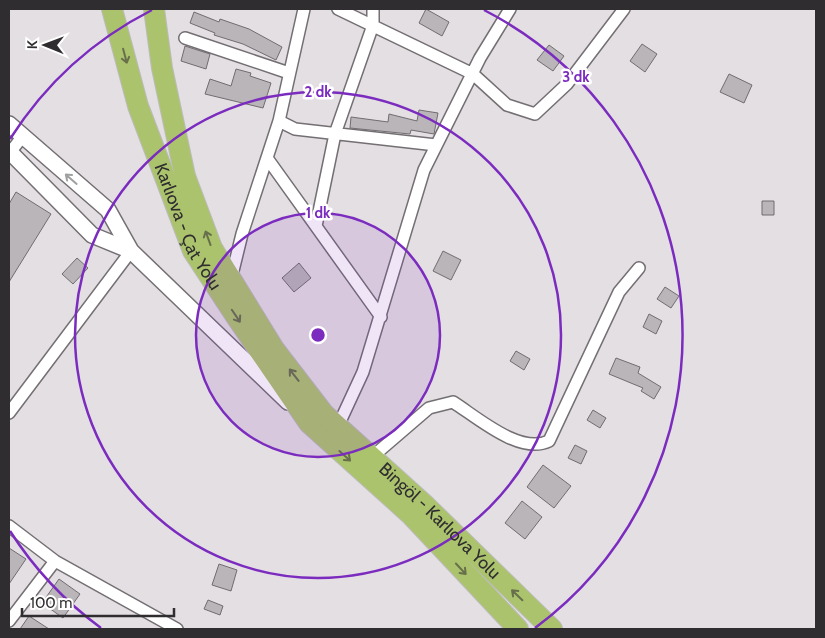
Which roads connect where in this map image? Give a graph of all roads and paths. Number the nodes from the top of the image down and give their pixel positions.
1 (154, 9) edge
2 (304, 9) edge
3 (338, 9) edge
4 (373, 9) edge
5 (510, 9) edge
6 (624, 9) edge
7 (111, 10) edge
8 (373, 25) junction
9 (185, 38) dead end
10 (288, 73) junction
11 (473, 74) junction
12 (279, 121) junction
13 (9, 124) edge
14 (335, 134) junction
15 (22, 137) junction
16 (436, 145) junction
17 (9, 152) edge
18 (267, 158) junction
19 (316, 226) junction
20 (131, 251) junction
21 (639, 268) dead end
22 (231, 280) junction
23 (381, 316) junction
24 (9, 413) edge
25 (324, 421) junction
26 (372, 457) junction
27 (9, 526) edge
28 (55, 561) junction
29 (9, 621) edge
30 (177, 629) edge
31 (518, 629) edge
32 (552, 629) edge

22 -> 1 highway, Karlıova - Çat Yolu
2 - 10 street
3 - 8 street
4 - 8 street
5 - 11 street
6 - 11 street
7 -> 25 highway, Karlıova - Çat Yolu
8 - 11 street
8 - 14 street
9 - 10 street
10 - 12 street
11 - 16 street
12 - 14 street
12 - 18 street
13 - 15 street
14 - 16 street
14 - 19 street
15 - 17 street
20 -> 15 street
16 - 23 street
17 - 20 street
18 - 19 street
18 - 22 street
19 - 23 street
20 - 24 street
20 - 25 street
21 - 26 street
25 -> 22 highway, Karlıova - Çat Yolu
23 - 25 street
25 - 26 highway, Bingöl - Karlıova Yolu
25 -> 31 highway, Bingöl - Karlıova Yolu
32 -> 26 highway, Bingöl - Karlıova Yolu
27 - 28 street
28 - 29 street
28 - 30 street

